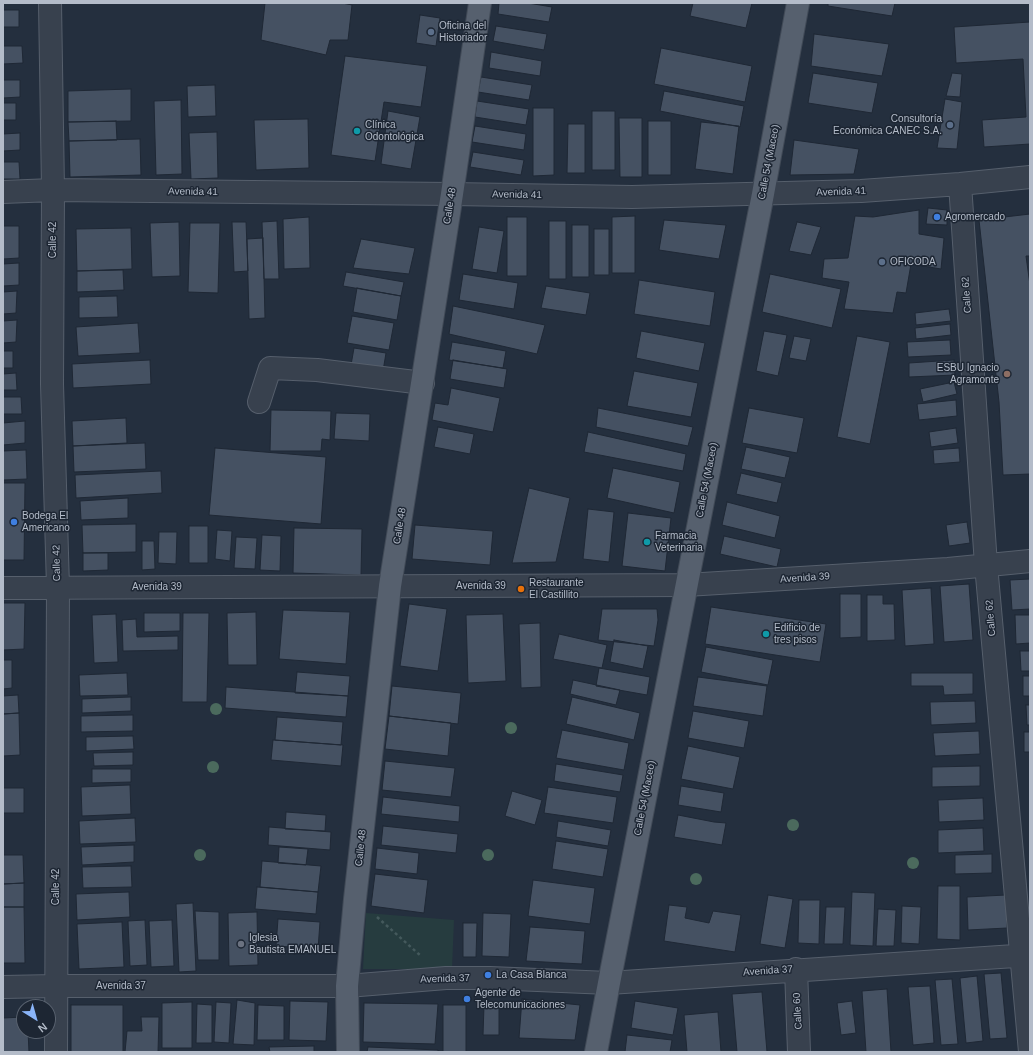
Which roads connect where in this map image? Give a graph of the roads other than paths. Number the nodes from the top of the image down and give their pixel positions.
1 (50, 3) edge
2 (480, 3) edge
3 (798, 3) edge
4 (1030, 177) edge
5 (960, 184) junction
6 (53, 190) junction
7 (3, 192) edge
8 (452, 194) junction
9 (763, 194) junction
10 (423, 383) junction
11 (259, 402) dead end
12 (1030, 561) edge
13 (986, 564) junction
14 (686, 585) junction
15 (390, 586) junction
16 (58, 587) junction
17 (3, 588) edge
18 (1026, 955) edge
19 (796, 970) junction
20 (608, 983) junction
21 (55, 986) junction
22 (347, 986) junction
23 (3, 987) edge
24 (56, 1052) edge
25 (348, 1052) edge
26 (596, 1052) edge
27 (800, 1052) edge
28 (1030, 1052) edge

1 - 6 street, Calle 42
2 - 8 main road, Calle 48
3 - 9 main road, Calle 54 (Maceo)
4 - 5 street, Avenida 41
5 - 9 street, Avenida 41
5 - 13 street, Calle 62
6 - 7 street, Avenida 41
6 - 8 street, Avenida 41
6 - 16 street, Calle 42
8 - 9 street, Avenida 41
8 - 10 main road, Calle 48
9 - 14 main road, Calle 54 (Maceo)
10 - 11 street
10 - 15 main road, Calle 48
12 - 13 street, Avenida 39
13 - 14 street, Avenida 39
13 - 18 street, Calle 62
14 - 15 street, Avenida 39
14 - 20 main road, Calle 54 (Maceo)
15 - 16 street, Avenida 39
15 - 22 main road, Calle 48
16 - 17 street, Avenida 39
16 - 21 street, Calle 42
18 - 19 street, Avenida 37
18 - 28 street, Calle 62
19 - 20 street, Avenida 37
19 - 27 street, Calle 60
20 - 22 street, Avenida 37
20 - 26 main road, Calle 54 (Maceo)
21 - 22 street, Avenida 37
21 - 23 street, Avenida 37
21 - 24 street, Calle 42
22 - 25 main road, Calle 48

